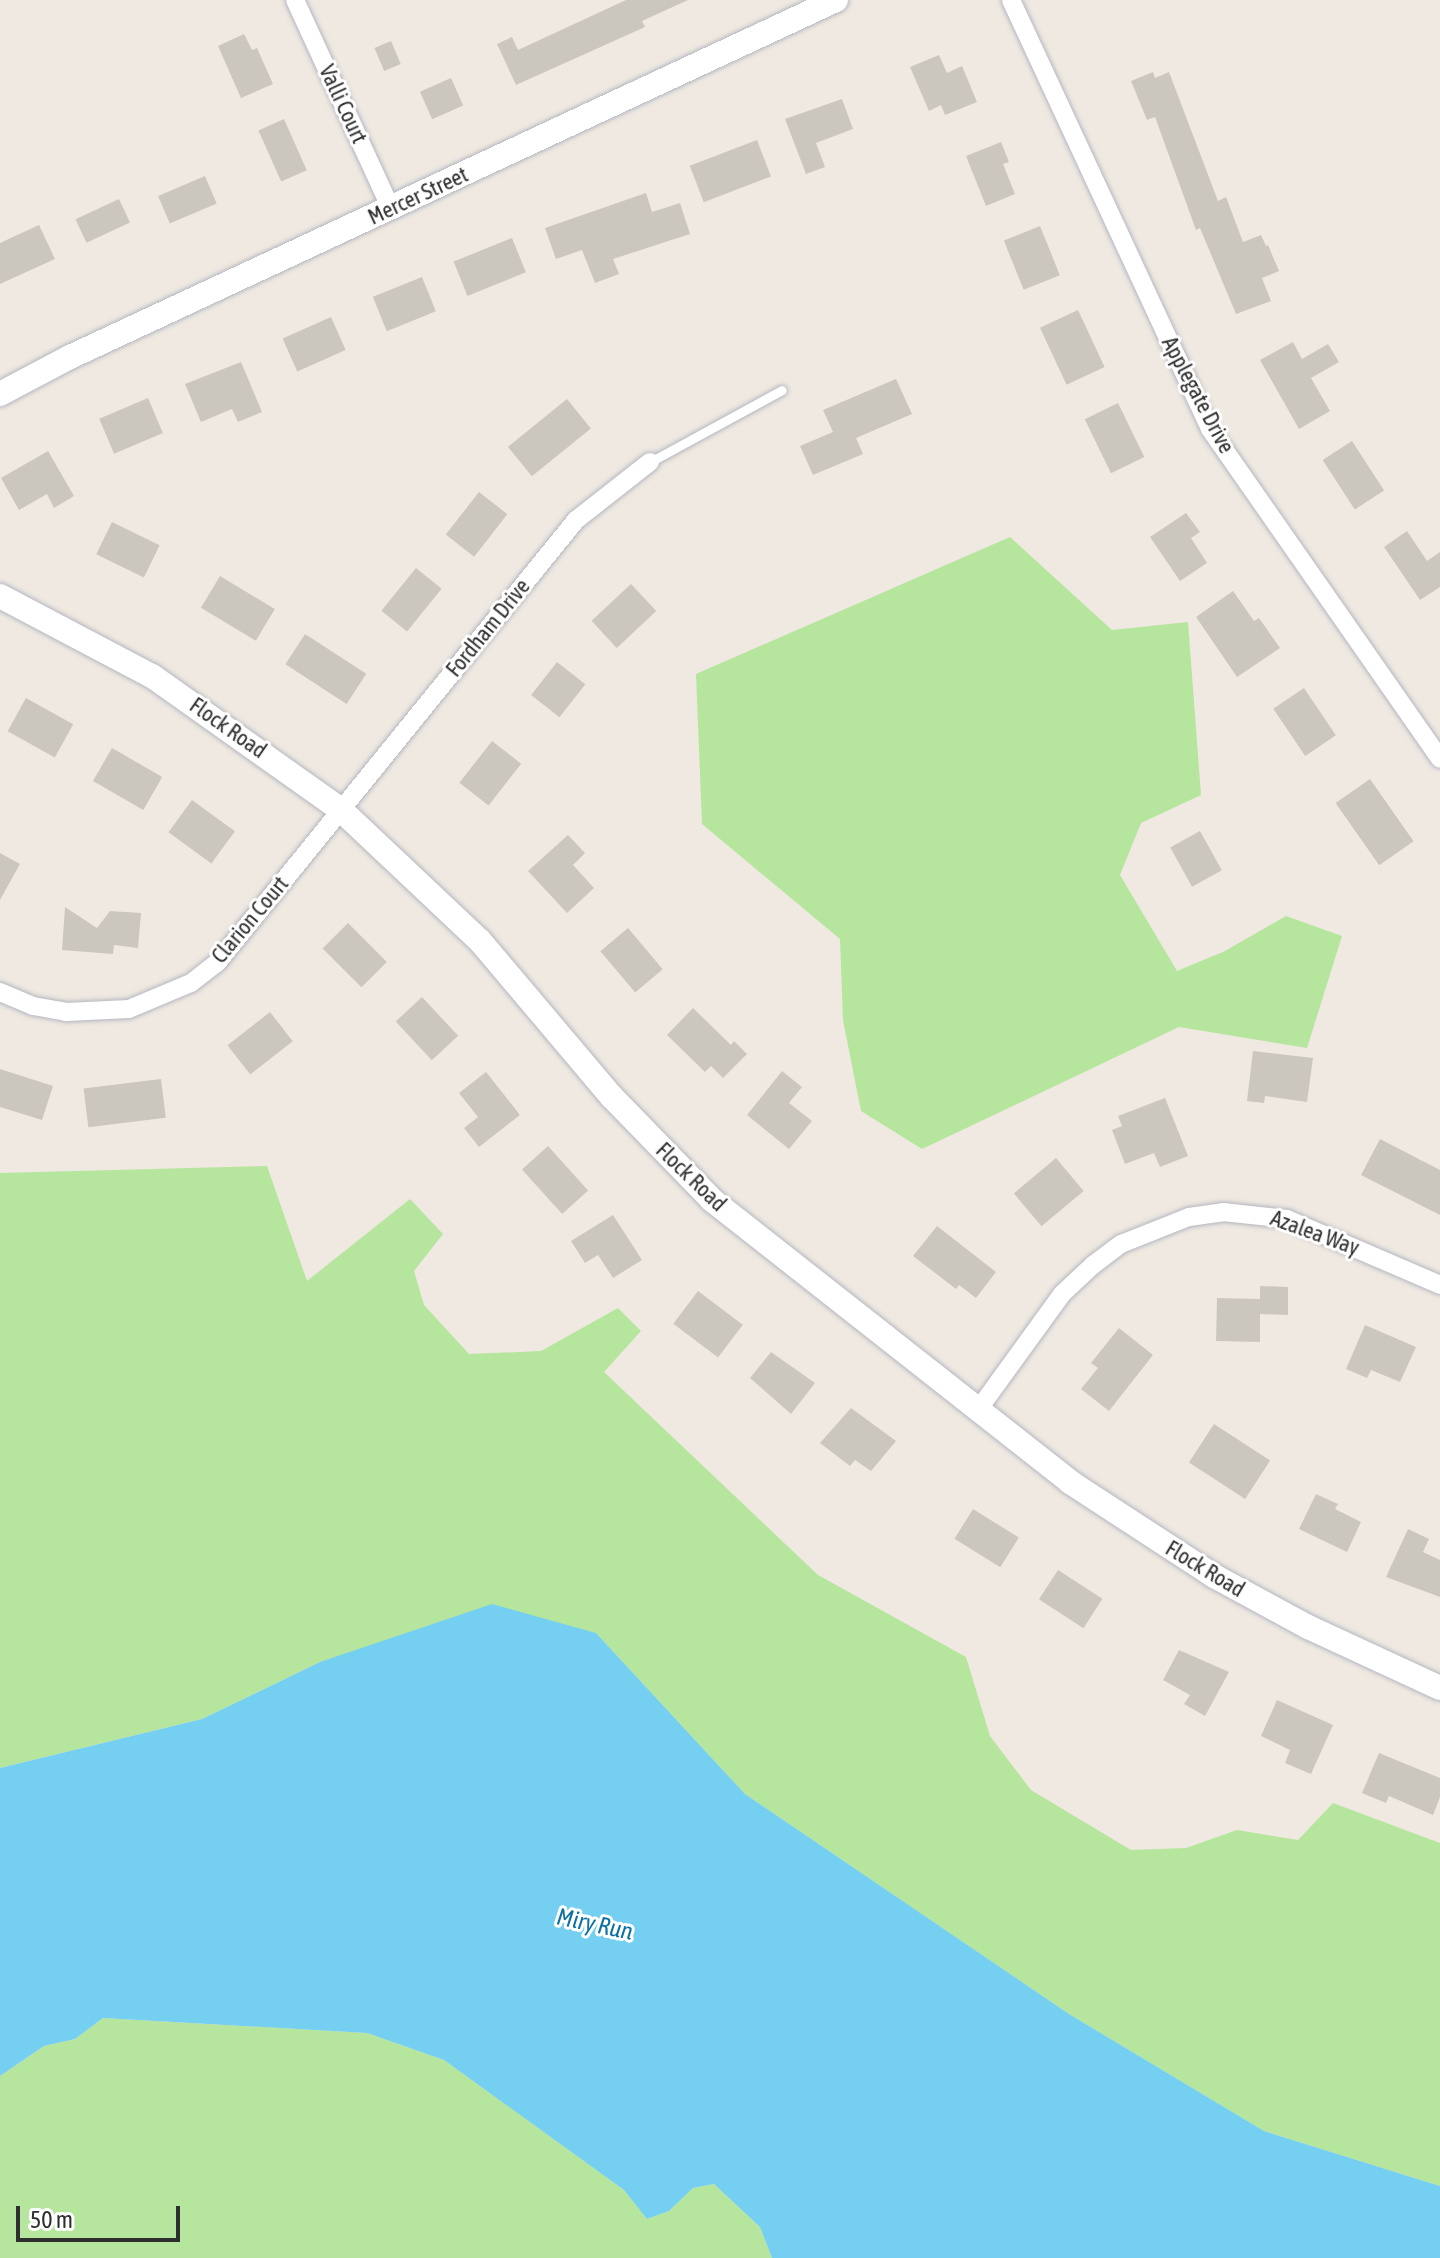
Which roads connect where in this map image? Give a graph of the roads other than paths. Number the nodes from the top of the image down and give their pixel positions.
1 (295, 0) edge
2 (836, 0) edge
3 (1011, 0) edge
4 (391, 209) junction
5 (782, 390) dead end
6 (0, 394) edge
7 (650, 462) joint
8 (0, 596) edge
9 (1440, 759) edge
10 (340, 809) junction
11 (0, 992) edge
12 (1440, 1285) edge
13 (978, 1410) junction
14 (1440, 1688) edge

1 - 4 street, Valli Court
2 - 4 street, Mercer Street
3 - 9 street, Applegate Drive
4 - 6 street, Mercer Street
5 - 7 lane
7 - 10 street, Fordham Drive
8 - 10 street, Flock Road
10 - 11 street, Clarion Court
10 - 13 street, Flock Road
12 - 13 street, Azalea Way
13 - 14 street, Flock Road

